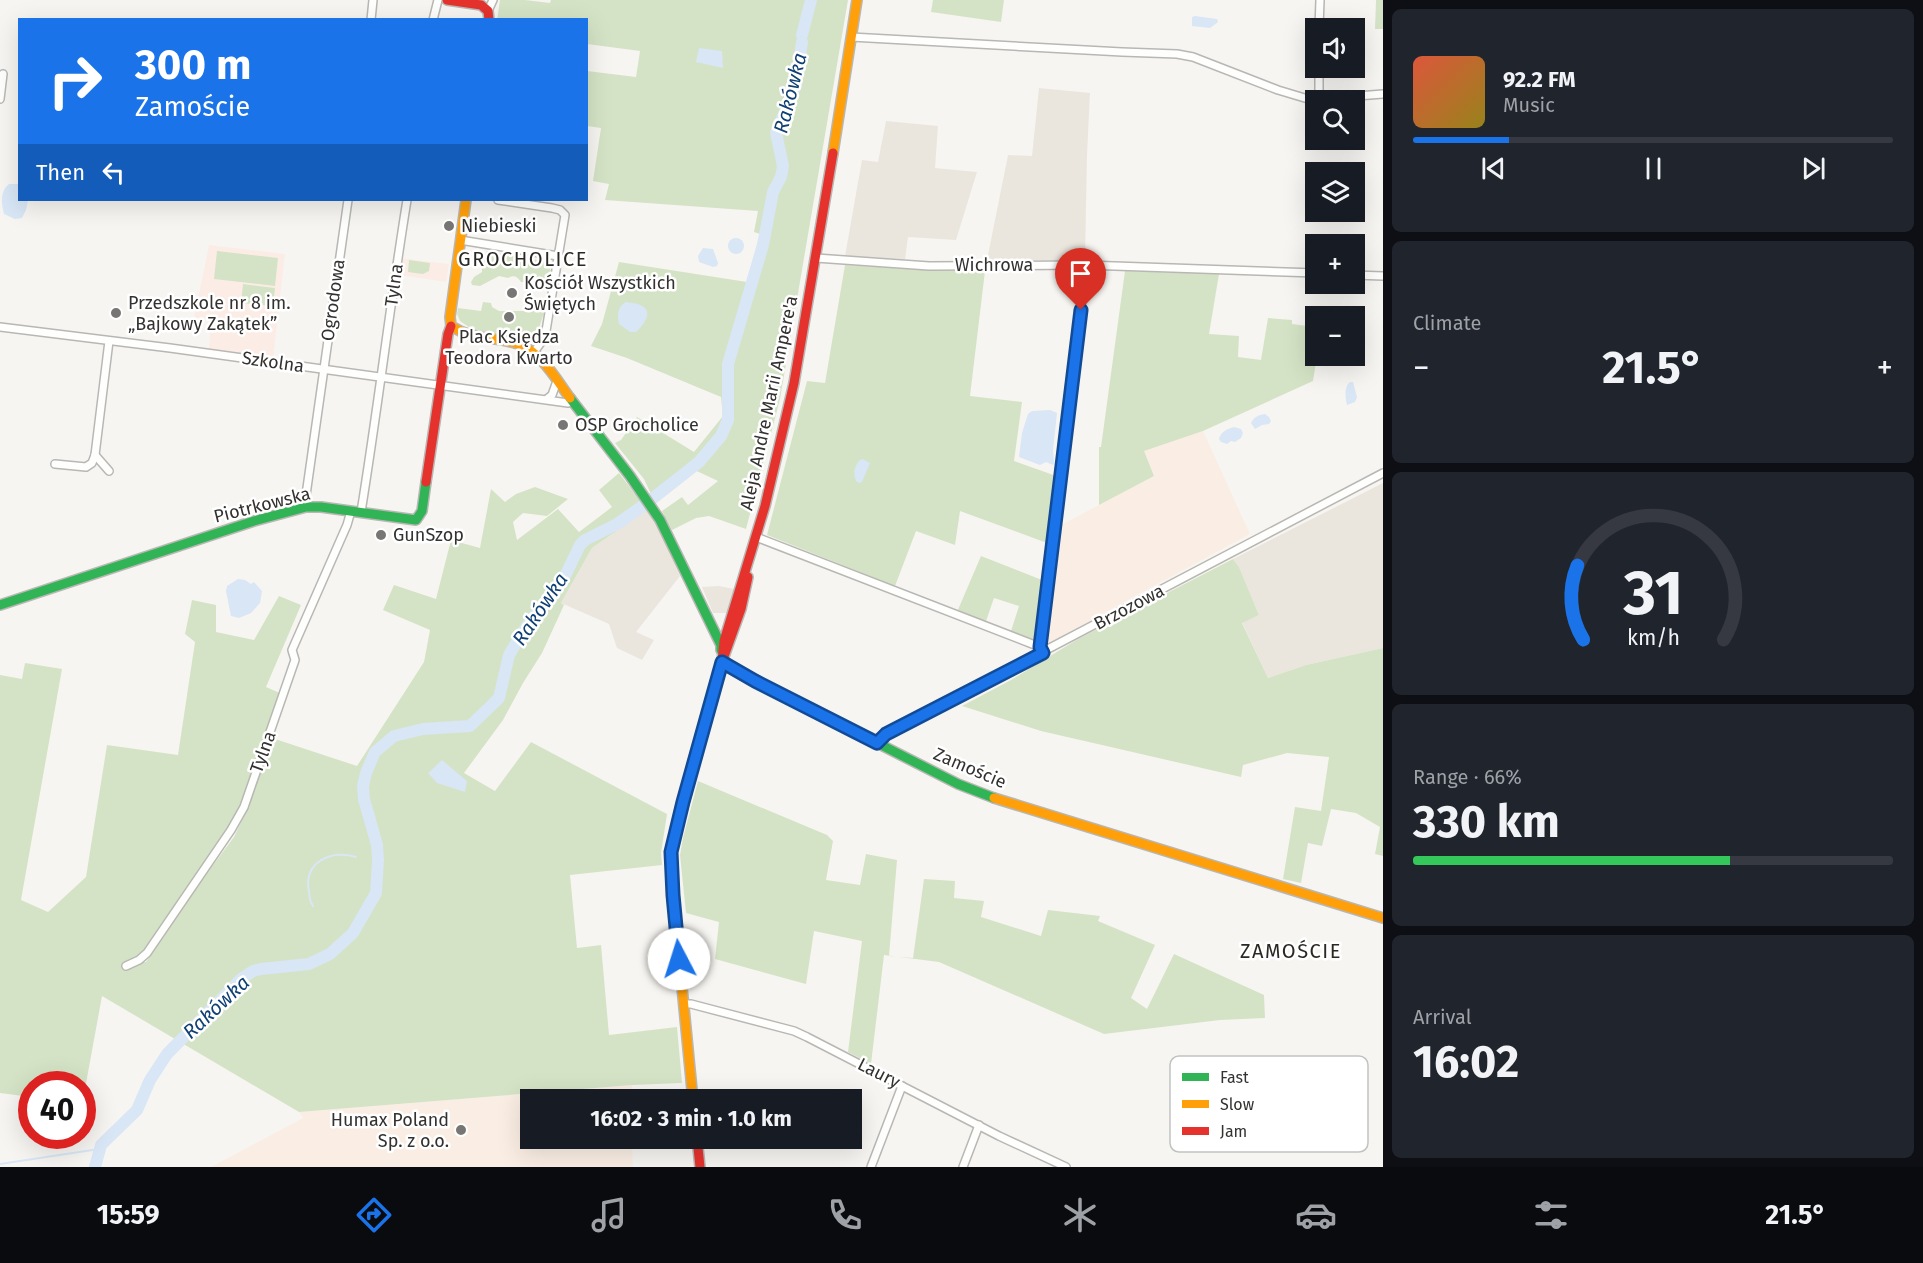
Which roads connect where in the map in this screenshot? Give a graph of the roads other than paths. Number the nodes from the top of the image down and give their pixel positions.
1 (373, 0) edge
2 (438, 0) edge
3 (447, 0) edge
4 (493, 0) edge
5 (856, 0) edge
6 (1320, 0) edge
7 (489, 15) edge
8 (370, 18) edge
9 (434, 18) edge
10 (1319, 18) edge
11 (851, 37) junction
12 (3, 74) dead end
13 (1383, 94) edge
14 (1365, 95) edge
15 (1305, 98) edge
16 (0, 99) edge
17 (348, 201) edge
18 (407, 201) edge
19 (466, 201) edge
20 (505, 201) edge
21 (460, 240) junction
22 (558, 256) junction
23 (816, 258) junction
24 (1086, 265) junction
25 (1305, 273) edge
26 (1365, 275) edge
27 (1383, 276) edge
28 (451, 326) junction
29 (0, 327) edge
30 (109, 341) junction
31 (534, 352) junction
32 (323, 369) junction
33 (382, 377) junction
34 (557, 381) junction
35 (440, 385) junction
36 (547, 399) junction
37 (573, 401) junction
38 (95, 455) junction
39 (55, 464) dead end
40 (109, 471) dead end
41 (1383, 473) edge
42 (306, 507) junction
43 (356, 512) junction
44 (756, 537) junction
45 (751, 554) junction
46 (0, 605) edge
47 (712, 626) junction
48 (728, 626) junction
49 (1042, 650) junction
50 (722, 662) junction
51 (877, 743) junction
52 (1383, 918) edge
53 (126, 966) dead end
54 (684, 1004) junction
55 (902, 1086) junction
56 (692, 1089) edge
57 (979, 1125) junction
58 (698, 1149) edge
59 (1056, 1165) edge
60 (700, 1167) edge
61 (871, 1167) edge
62 (963, 1167) edge
63 (1066, 1167) edge

1 - 8 street
2 - 9 street
3 - 7 street
4 - 7 street
5 - 11 street, Aleja Andre Marii Ampere'a
6 - 10 street
11 - 15 street
11 - 23 street, Aleja Andre Marii Ampere'a
12 - 16 street
13 - 14 street
17 - 32 street, Ogrodowa
18 - 33 street, Tylna
19 - 21 street, Piotrkowska
20 - 22 street
21 - 22 street
21 - 28 street, Piotrkowska
22 - 31 street
23 - 24 street, Wichrowa
23 - 44 street, Aleja Andre Marii Ampere'a
24 - 25 street, Wichrowa
24 - 49 street
26 - 27 street
28 - 31 street
28 - 35 street, Piotrkowska
29 - 30 street, Szkolna
30 - 32 street, Szkolna
30 - 38 street
31 - 34 street
32 - 33 street, Szkolna
32 - 42 street, Ogrodowa
33 - 35 street, Szkolna
33 - 43 street, Tylna
34 - 36 street
34 - 37 street
35 - 36 street, Szkolna
35 - 43 street, Piotrkowska
36 - 37 street, Szkolna
37 - 47 street
38 - 39 street
38 - 40 street
41 - 49 street, Brzozowa
42 - 43 street, Piotrkowska
42 - 46 street, Piotrkowska
43 - 53 street, Tylna
44 - 45 street, Aleja Andre Marii Ampere'a
44 - 49 street
45 - 48 street, Aleja Andre Marii Ampere'a
45 - 50 street, Aleja Andre Marii Ampere'a
47 - 48 street
47 - 50 street
48 - 50 street, Aleja Andre Marii Ampere'a
49 - 51 street, Brzozowa
50 - 51 street, Zamoście
50 - 54 street
51 - 52 street, Zamoście
54 - 55 street, Laury
54 - 56 street
55 - 57 street, Laury
55 - 61 street
57 - 59 street, Laury
57 - 62 street
58 - 60 street
59 - 63 street, Laury

